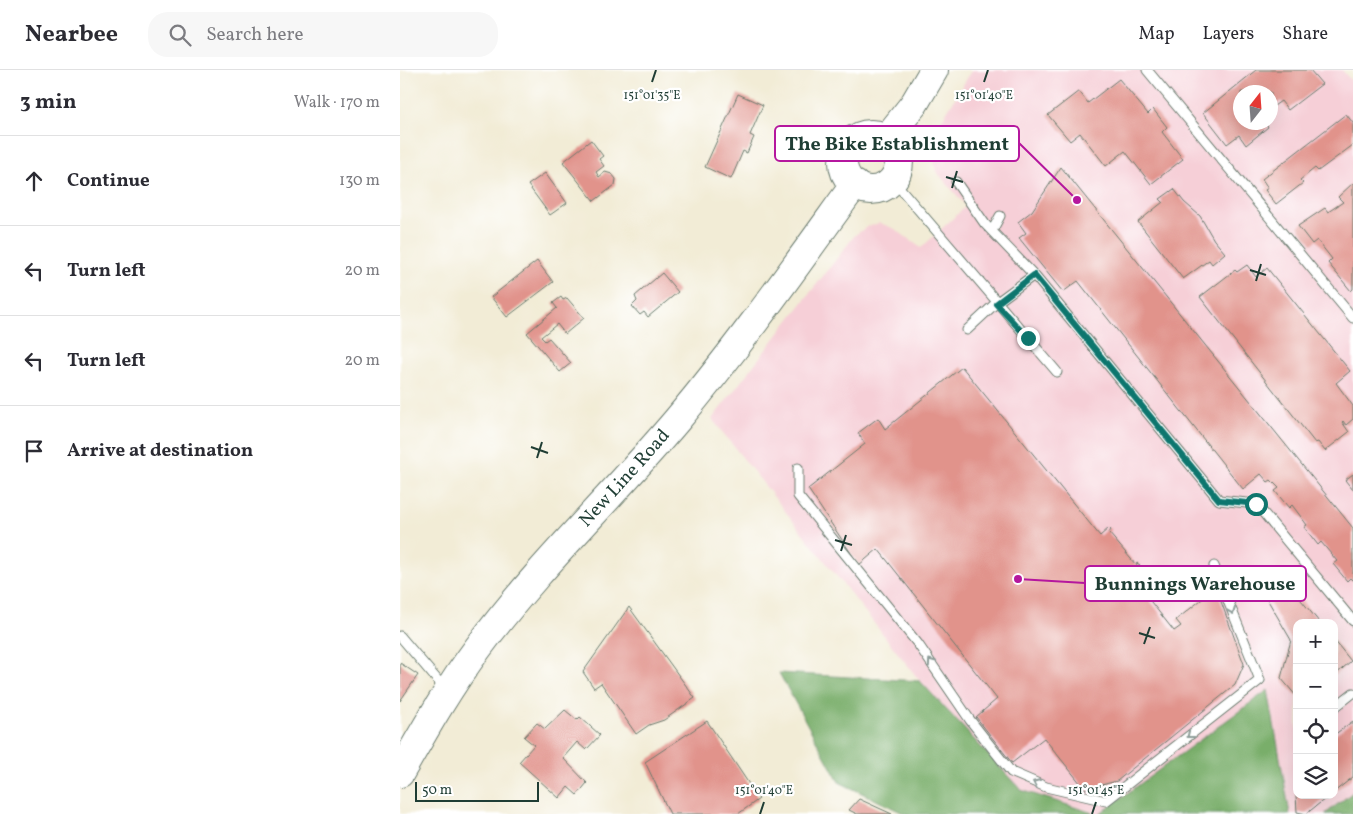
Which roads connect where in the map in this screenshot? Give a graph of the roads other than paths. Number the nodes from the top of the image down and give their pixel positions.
1 (934, 70) edge
2 (1147, 70) edge
3 (888, 138) junction
4 (893, 180) junction
5 (956, 182) dead end
6 (855, 184) junction
7 (1000, 216) dead end
8 (992, 232) junction
9 (1034, 275) junction
10 (996, 304) junction
11 (1353, 318) edge
12 (967, 330) dead end
13 (1056, 372) dead end
14 (798, 468) dead end
15 (1214, 566) dead end
16 (1353, 621) edge
17 (400, 636) edge
18 (448, 692) junction
19 (1353, 694) edge
20 (1338, 705) edge
21 (400, 774) edge

1 - 3 main road
2 - 11 lane
3 - 4 main road
3 - 6 main road
4 - 6 main road
4 - 10 lane
5 - 8 lane
6 - 18 main road, New Line Road
7 - 8 lane
8 - 9 lane
9 - 10 lane
9 - 16 lane
10 - 12 lane
10 - 13 lane
15 -> 14 lane
17 - 18 lane
18 - 21 main road, New Line Road
19 - 20 lane

